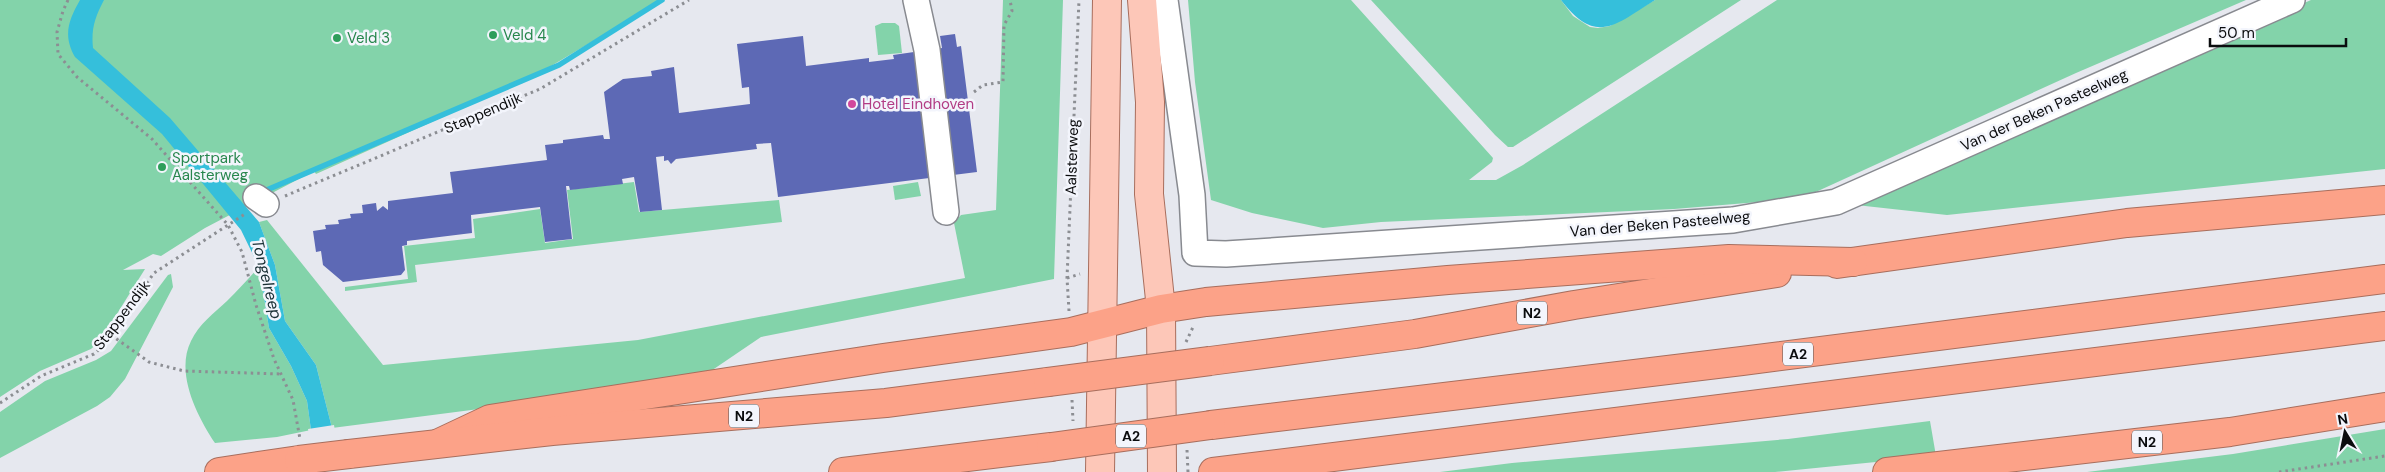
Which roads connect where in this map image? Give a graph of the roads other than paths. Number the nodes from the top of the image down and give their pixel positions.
1 (916, 0) edge
2 (1107, 0) edge
3 (1142, 0) edge
4 (1155, 0) edge
5 (1165, 0) edge
6 (2292, 0) edge
7 (1144, 37) junction
8 (2385, 200) edge
9 (946, 212) dead end
10 (1853, 262) junction
11 (2385, 279) edge
12 (1161, 309) junction
13 (1102, 324) junction
14 (2385, 326) edge
15 (2385, 407) edge
16 (439, 443) junction
17 (1899, 471) edge
18 (219, 472) edge
19 (843, 472) edge
20 (1100, 472) edge
21 (1162, 472) edge
22 (1213, 472) edge

1 - 9 street
2 - 13 main road
3 - 7 main road
4 - 7 street
5 - 6 street, Van der Beken Pasteelweg
7 - 12 main road
8 - 10 highway, N2
10 - 12 highway, N2
10 - 16 highway, N2, bridge
11 - 19 highway, A2, bridge
12 - 13 highway
12 - 21 main road
13 - 16 highway, N2
13 - 20 main road
14 - 22 highway
15 - 17 highway, N2
16 - 18 highway, N2, bridge

